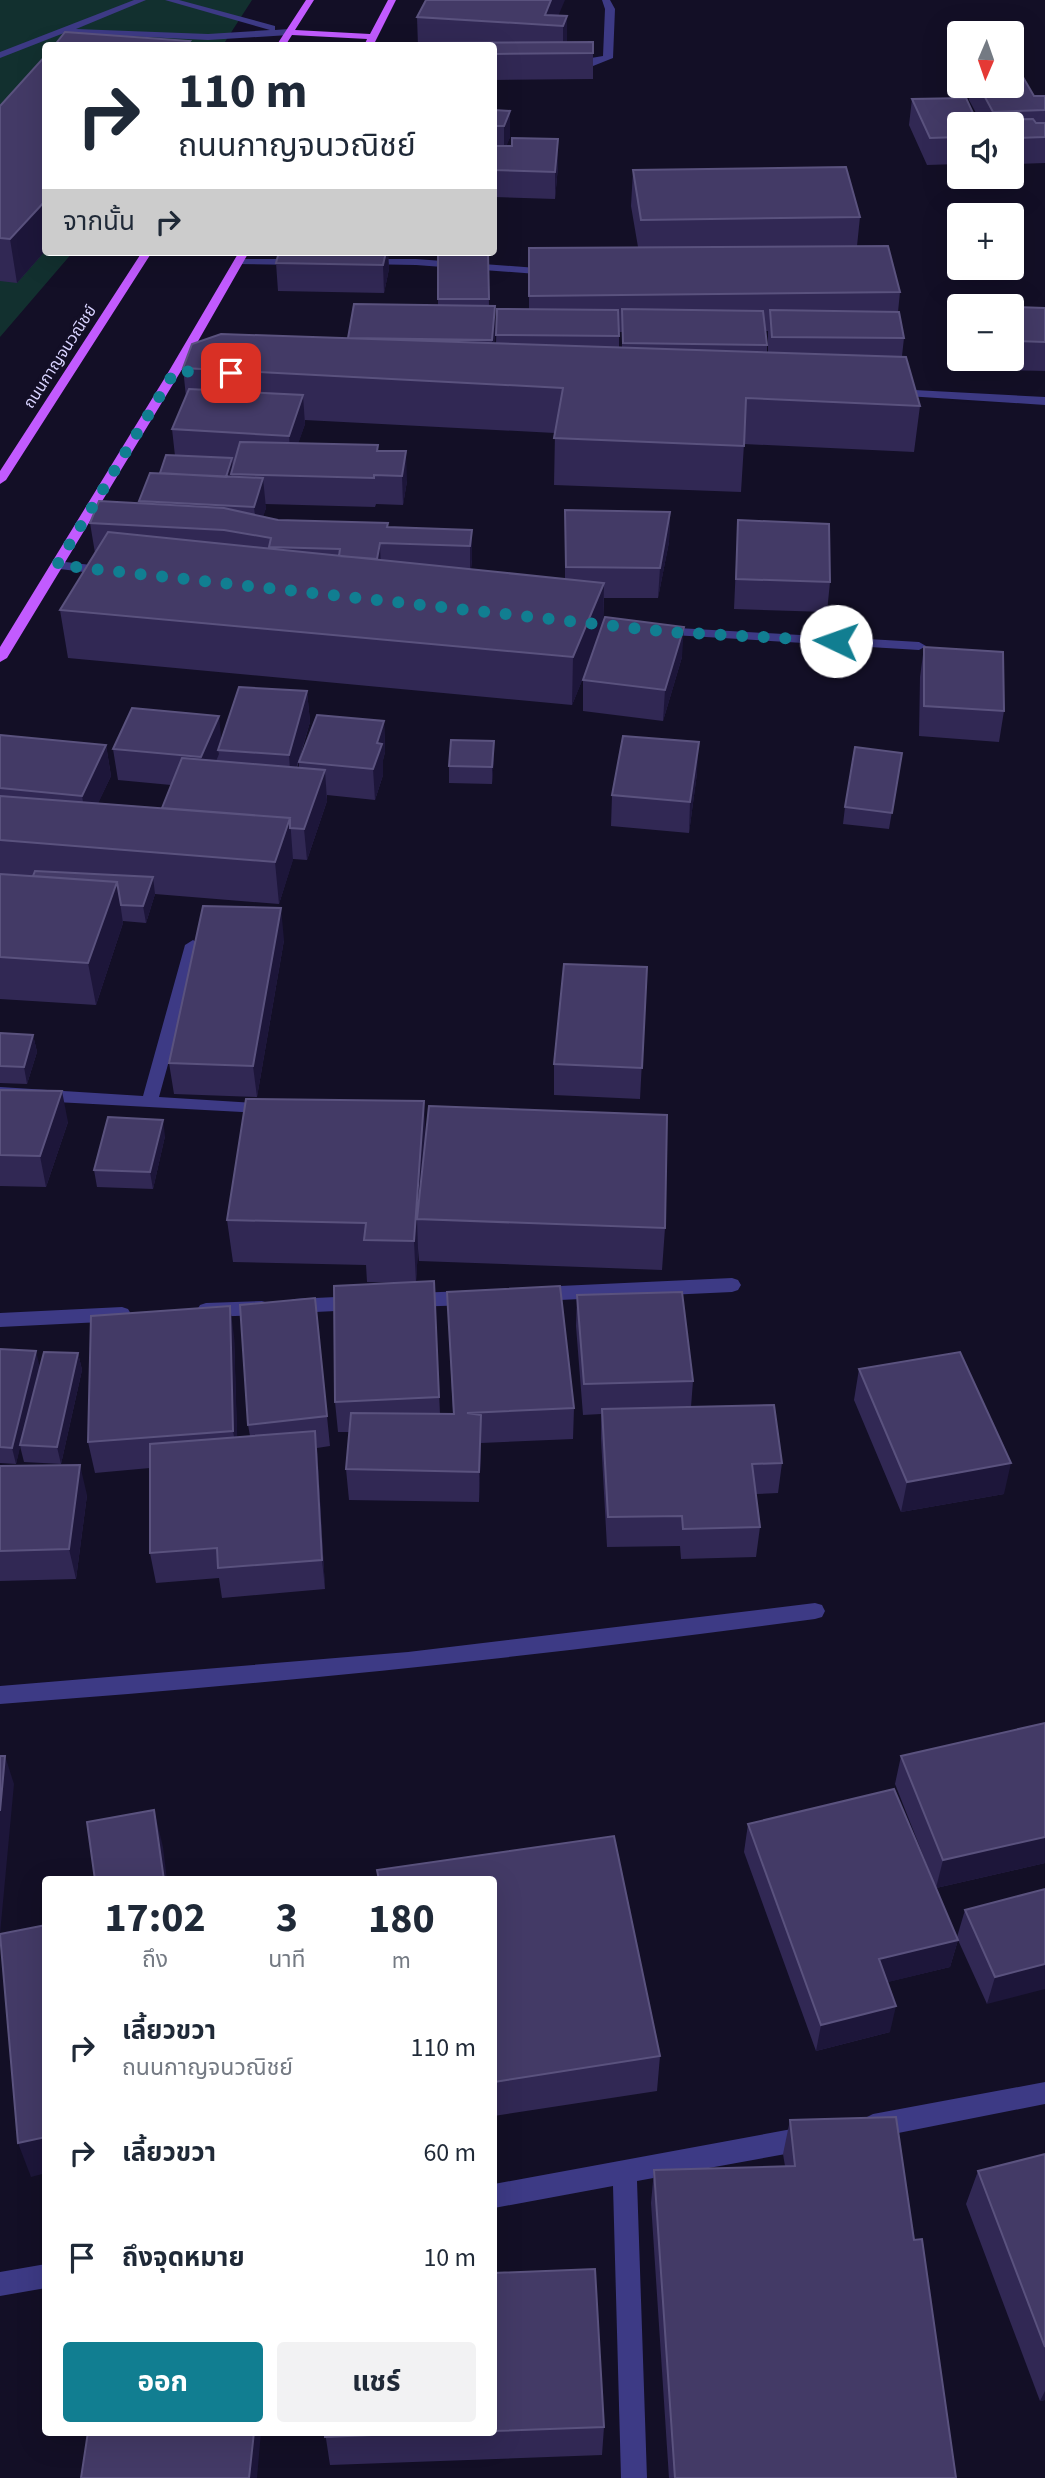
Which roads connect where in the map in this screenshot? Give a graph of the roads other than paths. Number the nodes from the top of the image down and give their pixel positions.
1 (142, 0) edge
2 (169, 0) edge
3 (310, 0) edge
4 (392, 0) edge
5 (606, 0) edge
6 (66, 30) junction
7 (289, 32) junction
8 (370, 41) edge
9 (283, 42) edge
10 (0, 55) edge
11 (557, 64) edge
12 (144, 256) edge
13 (241, 257) edge
14 (306, 262) edge
15 (348, 262) edge
16 (560, 272) edge
17 (175, 371) junction
18 (189, 372) edge
19 (884, 393) edge
20 (1045, 401) edge
21 (0, 480) edge
22 (57, 565) junction
23 (127, 573) edge
24 (641, 629) edge
25 (919, 646) dead end
26 (0, 658) edge
27 (193, 945) edge
28 (0, 1093) edge
29 (149, 1103) junction
30 (255, 1109) edge
31 (732, 1285) dead end
32 (525, 1295) edge
33 (484, 1297) edge
34 (401, 1301) edge
35 (373, 1302) edge
36 (193, 1311) edge
37 (138, 1314) edge
38 (0, 1320) edge
39 (815, 1611) dead end
40 (0, 1695) edge
41 (1045, 2093) edge
42 (855, 2129) edge
43 (828, 2134) edge
44 (625, 2173) junction
45 (497, 2195) edge
46 (42, 2277) edge
47 (0, 2284) edge
48 (635, 2478) edge

1 - 6 street
2 - 7 street
3 - 7 main road
4 - 8 main road
5 - 11 street
6 - 7 street
6 - 10 street
7 - 8 main road
7 - 9 main road
12 - 21 main road, ถนนกาญจนวณิชย์
13 - 14 street
13 - 17 main road
15 - 16 street
17 - 18 street
17 - 22 main road
19 - 20 street
22 - 23 street
22 - 26 main road
24 - 25 street
27 - 29 street
28 - 29 street
29 - 30 street
31 - 32 street
33 - 34 street
35 - 36 street
37 - 38 street
39 - 40 street
41 - 42 street
43 - 44 street
44 - 45 street
44 - 48 street
46 - 47 street

